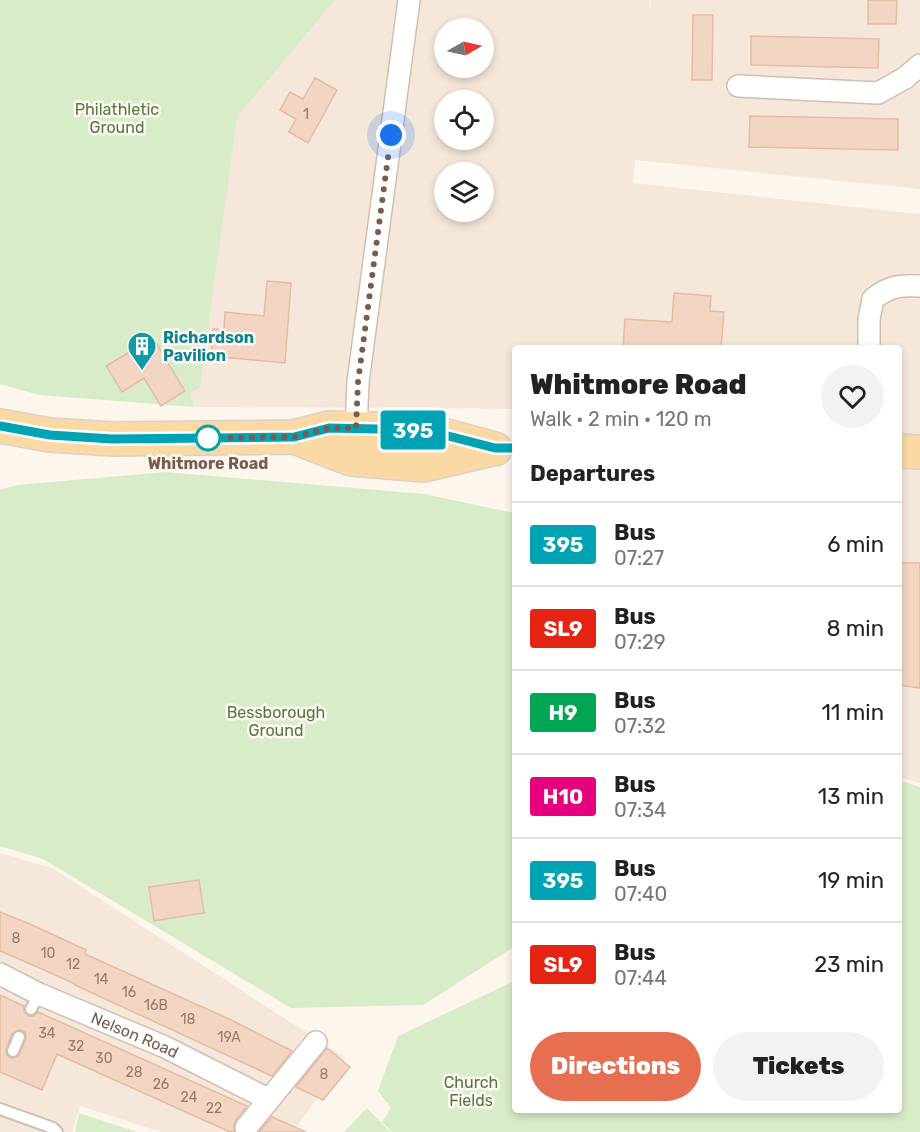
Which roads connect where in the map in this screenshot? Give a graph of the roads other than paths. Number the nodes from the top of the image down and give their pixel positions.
1 (408, 0) edge
2 (920, 65) edge
3 (738, 86) dead end
4 (920, 286) edge
5 (869, 345) edge
6 (0, 426) edge
7 (356, 428) junction
8 (294, 437) junction
9 (505, 448) edge
10 (902, 451) edge
11 (920, 452) edge
12 (0, 974) edge
13 (19, 1037) dead end
14 (316, 1042) dead end
15 (13, 1051) dead end
16 (268, 1099) junction
17 (0, 1109) edge
18 (246, 1128) dead end
19 (57, 1132) edge

1 - 7 street
2 - 3 street
4 - 5 street
6 - 8 main road
7 - 8 main road
7 - 9 main road
8 - 9 main road
10 - 11 main road
12 - 16 street, Nelson Road
13 - 15 lane
14 - 16 street
16 - 18 street
17 - 19 lane

